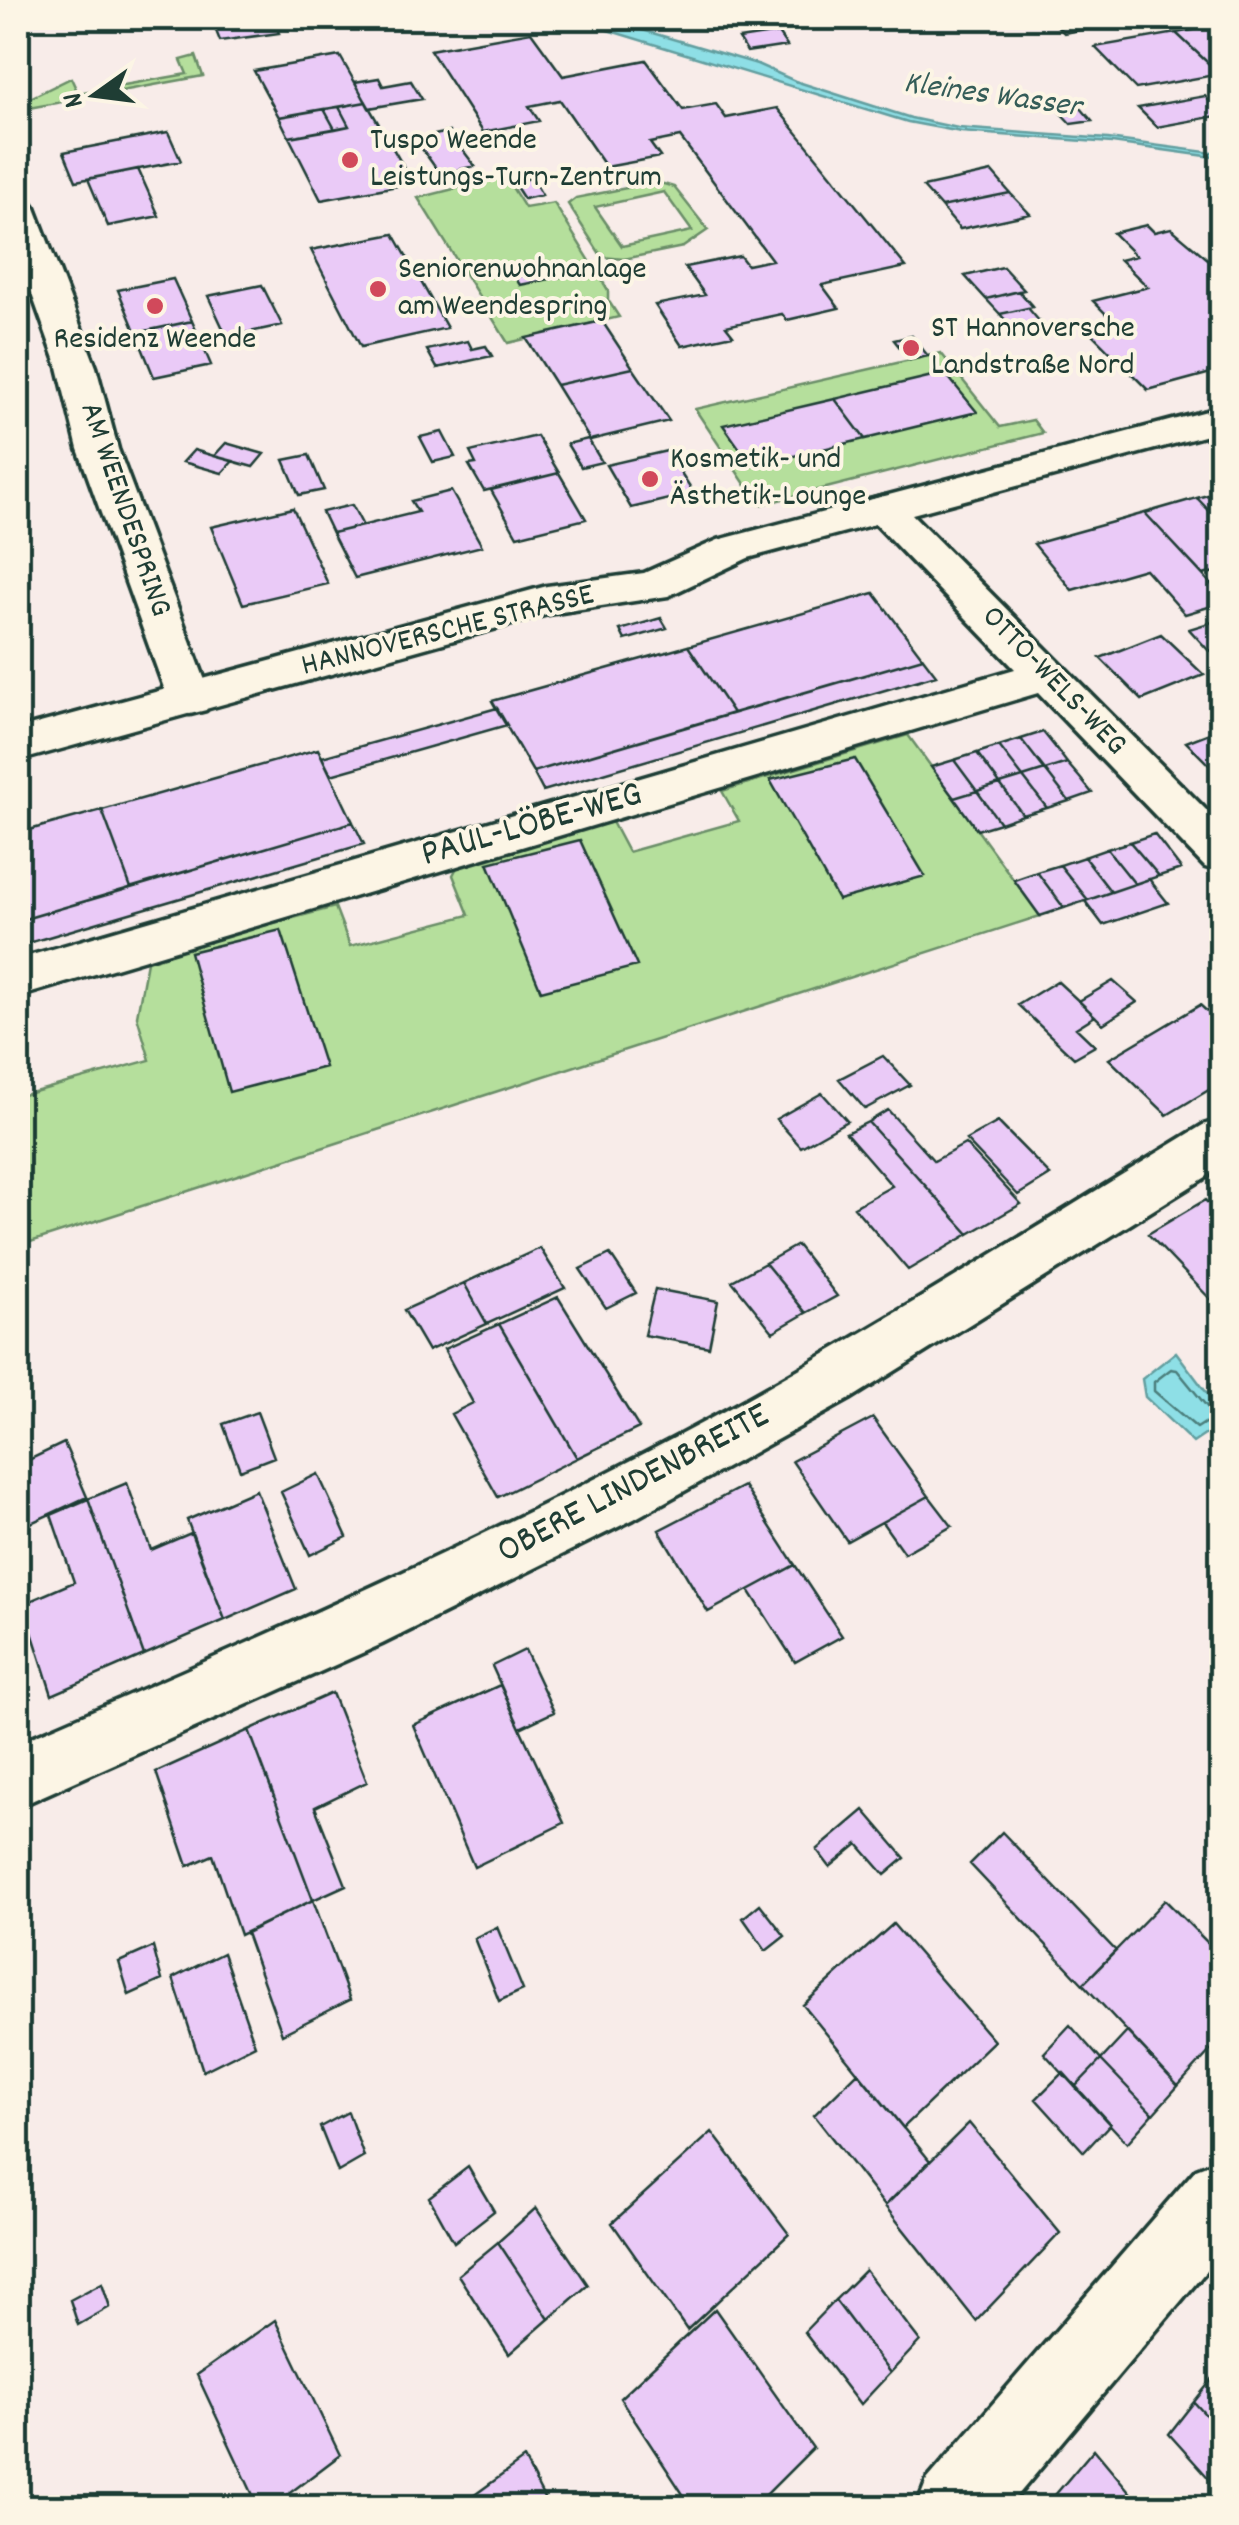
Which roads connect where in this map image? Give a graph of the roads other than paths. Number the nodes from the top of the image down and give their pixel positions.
1 (18, 208) edge
2 (1222, 419) edge
3 (884, 509) junction
4 (1047, 675) junction
5 (190, 699) junction
6 (18, 745) edge
7 (1222, 855) edge
8 (18, 978) edge
9 (1222, 1140) edge
10 (18, 1775) edge
11 (1222, 2195) edge
12 (955, 2508) edge

1 - 5 street, AM WEENDESPRING
2 - 3 street, HANNOVERSCHE STRASSE
3 - 4 street, OTTO-WELS-WEG
3 - 5 street, HANNOVERSCHE STRASSE
4 - 7 street, OTTO-WELS-WEG
4 - 8 street, PAUL-LÖBE-WEG
5 - 6 street, HANNOVERSCHE STRASSE
9 - 10 street, OBERE LINDENBREITE
11 - 12 street

